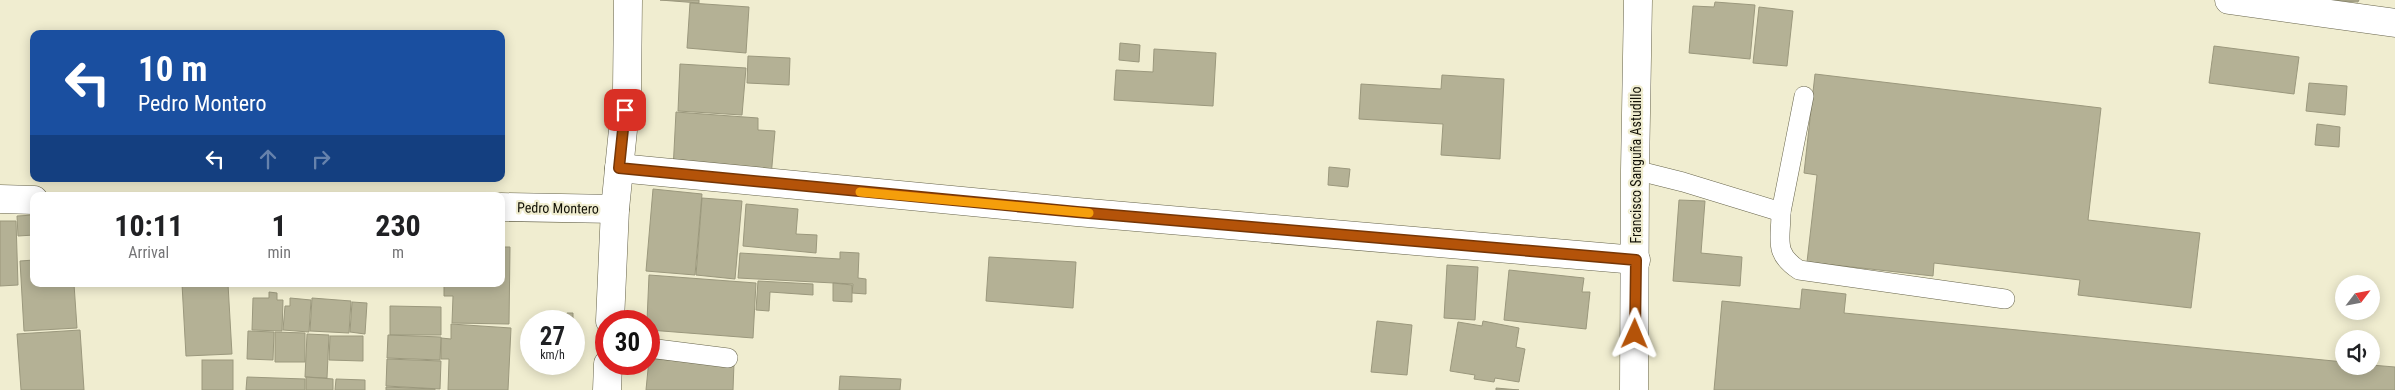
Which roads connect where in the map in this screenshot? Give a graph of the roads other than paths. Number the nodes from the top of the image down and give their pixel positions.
1 (628, 0) edge
2 (1638, 0) edge
3 (2229, 0) edge
4 (2395, 23) edge
5 (1804, 96) dead end
6 (619, 168) junction
7 (1635, 170) junction
8 (0, 200) edge
9 (30, 200) edge
10 (505, 207) edge
11 (615, 209) junction
12 (1781, 212) junction
13 (1636, 260) junction
14 (2005, 299) dead end
15 (610, 310) edge
16 (660, 349) edge
17 (728, 358) dead end
18 (608, 375) edge
19 (607, 390) edge
20 (1634, 390) edge

1 - 6 street
2 - 7 street, Francisco Sanguña Astudillo
3 - 4 street
5 - 12 lane
6 - 11 street
6 - 13 street
7 - 12 lane
7 - 13 street, Francisco Sanguña Astudillo
8 - 9 street
10 - 11 street, Pedro Montero
11 - 15 street
12 - 14 lane
13 - 20 street, Francisco Sanguña Astudillo
16 - 17 lane
18 - 19 street

